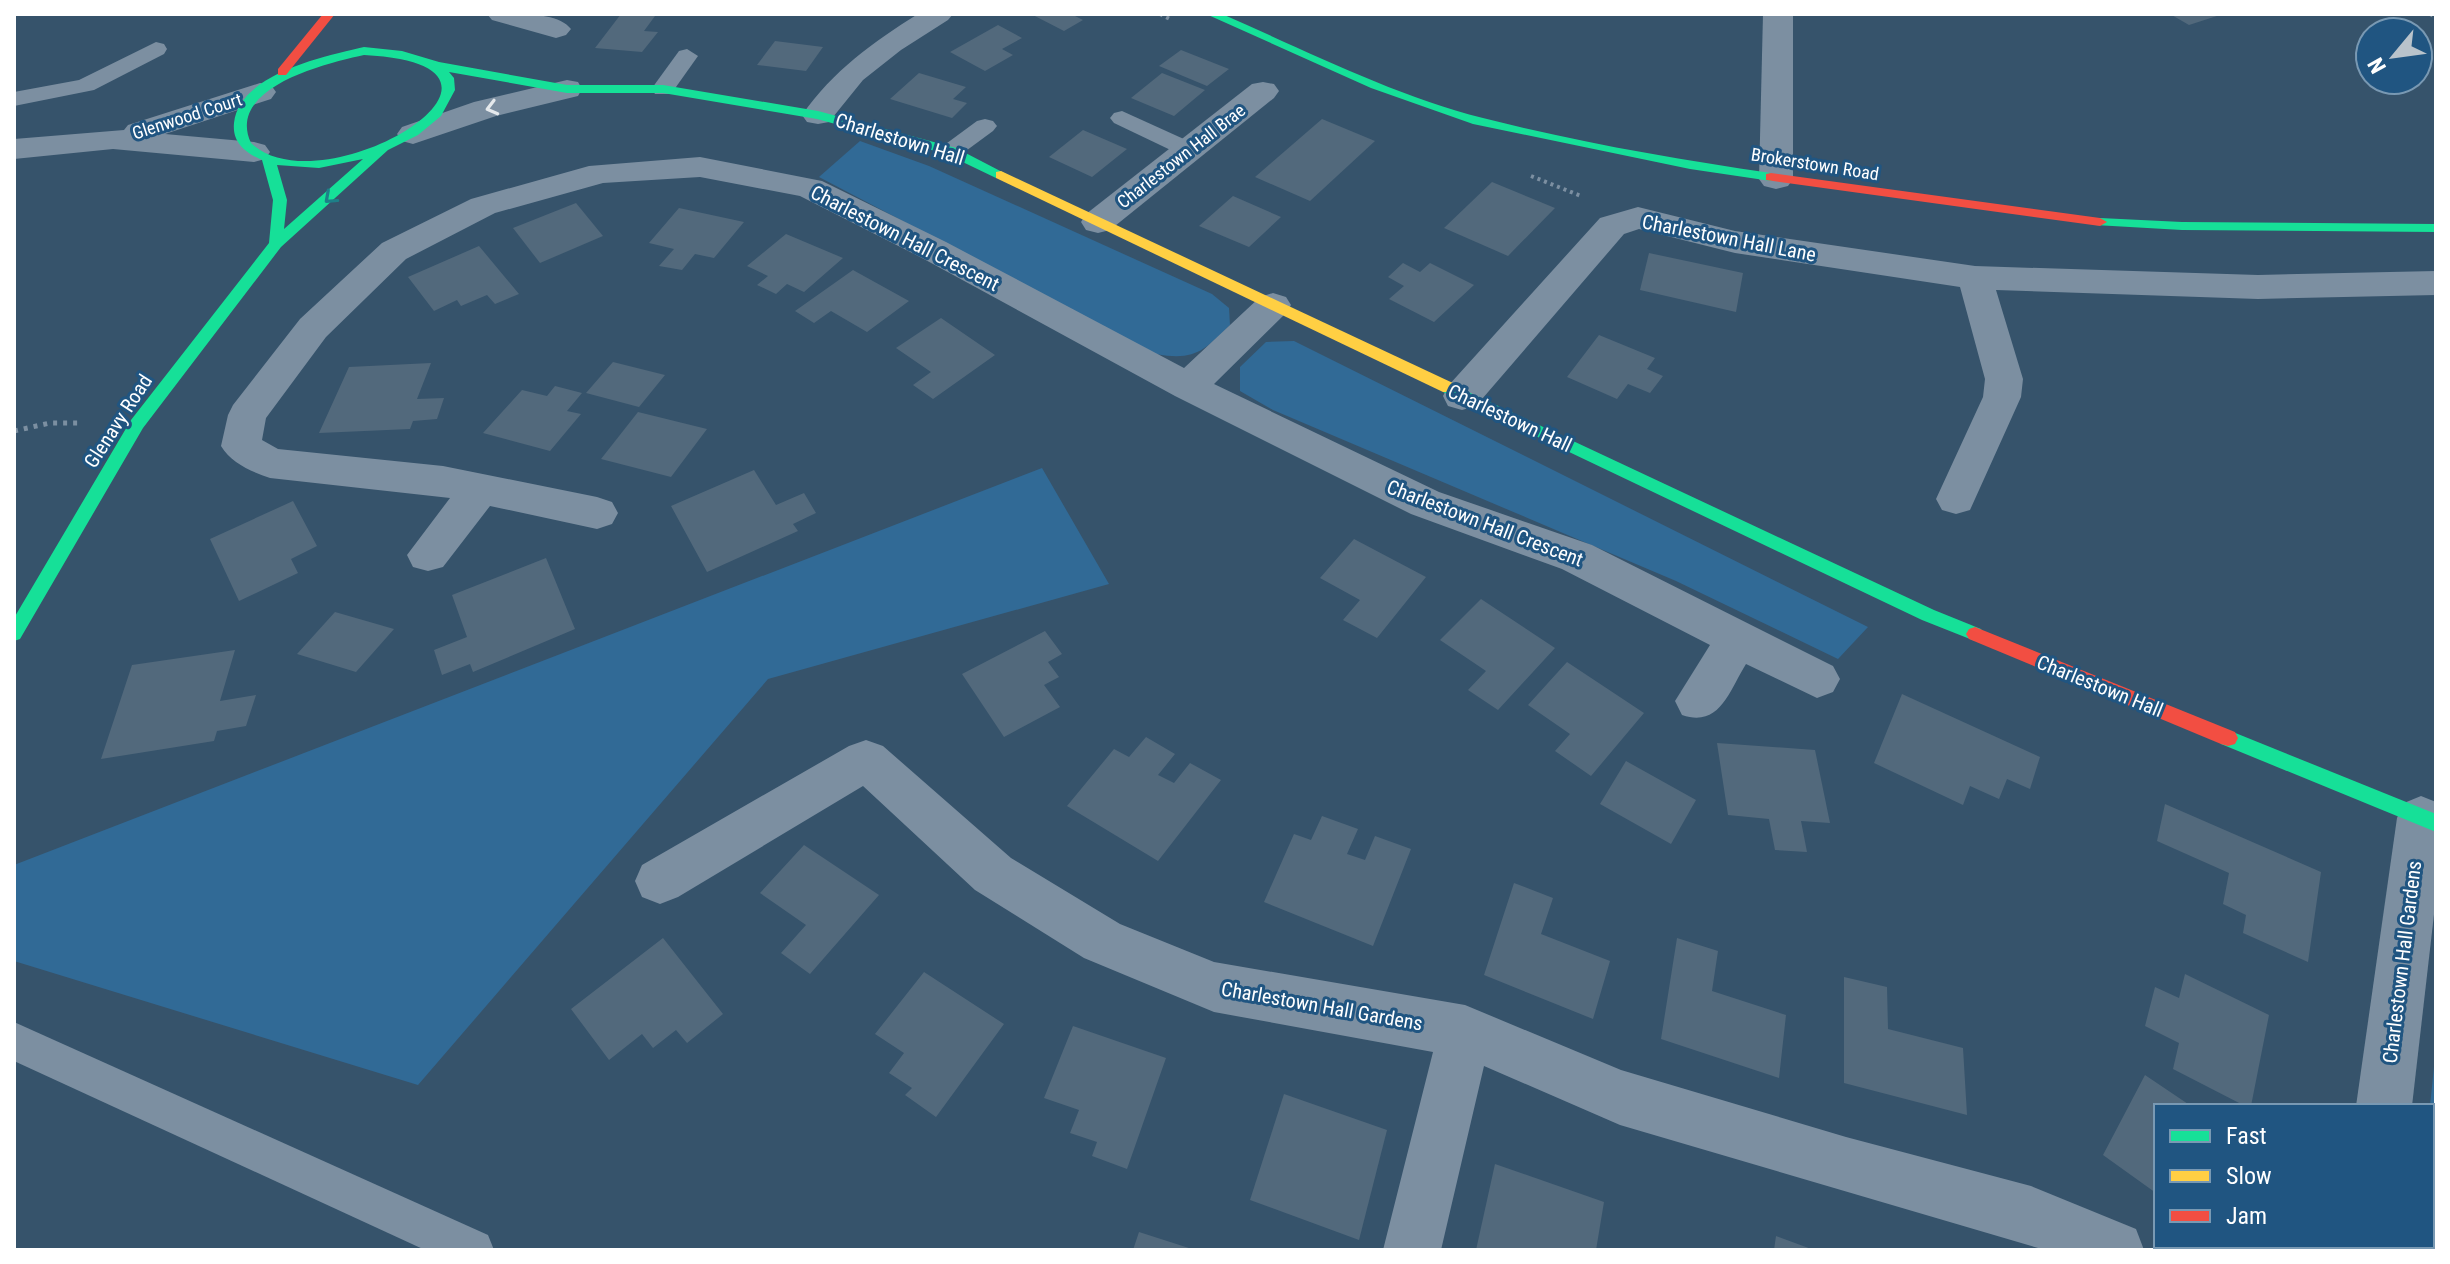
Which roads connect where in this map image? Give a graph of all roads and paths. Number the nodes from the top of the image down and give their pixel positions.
1 (329, 14) edge
2 (502, 14) edge
3 (938, 14) edge
4 (1212, 14) edge
5 (1778, 14) edge
6 (2430, 14) edge
7 (2436, 17) edge
8 (556, 29) dead end
9 (376, 32) dead end
10 (156, 49) dead end
11 (394, 51) junction
12 (687, 56) dead end
13 (439, 66) junction
14 (266, 87) junction
15 (567, 89) junction
16 (663, 89) junction
17 (1263, 91) dead end
18 (14, 99) edge
19 (818, 115) junction
20 (1122, 118) dead end
21 (985, 126) dead end
22 (413, 134) junction
23 (113, 139) junction
24 (14, 149) edge
25 (382, 149) junction
26 (1189, 150) junction
27 (951, 151) junction
28 (261, 154) junction
29 (1776, 179) junction
30 (1098, 222) junction
31 (2436, 228) edge
32 (276, 244) junction
33 (1975, 278) junction
34 (2436, 283) edge
35 (1273, 305) junction
36 (1188, 387) junction
37 (1462, 396) junction
38 (137, 424) junction
39 (14, 431) edge
40 (481, 488) junction
41 (1956, 499) dead end
42 (597, 513) dead end
43 (428, 555) dead end
44 (14, 634) edge
45 (1738, 639) junction
46 (1817, 679) dead end
47 (1698, 701) dead end
48 (2428, 820) edge
49 (660, 881) dead end
50 (1465, 1031) junction
51 (14, 1041) edge
52 (2384, 1104) edge
53 (473, 1250) edge
54 (1412, 1250) edge
55 (2115, 1250) edge

1 - 14 street
2 - 8 street
3 - 19 street
4 - 29 street, Brokerstown Road
5 - 29 street
6 - 7 path
9 - 11 street
10 - 18 lane
11 - 13 street, Charlestown Hall
11 - 14 street
12 - 16 lane
13 - 15 street, Charlestown Hall
13 - 22 street
14 - 23 street, Glenwood Court
14 - 28 street
15 - 16 street, Charlestown Hall
15 -> 22 street, Charlestown Hall
16 - 19 street, Charlestown Hall
17 - 26 street, Charlestown Hall Brae
19 - 27 street, Charlestown Hall
20 - 26 lane
21 - 27 lane
22 - 25 street
23 - 24 street, Glenwood Court
23 - 28 street, Glenwood Court
25 - 28 street
25 -> 32 street, Glenavy Road
26 - 30 street, Charlestown Hall Brae
27 - 30 street, Charlestown Hall
28 - 32 street
29 - 31 street, Brokerstown Road
30 - 35 street, Charlestown Hall
32 - 38 street, Glenavy Road
33 - 34 street, Charlestown Hall Lane
33 - 37 street, Charlestown Hall Lane
33 - 41 street
35 - 36 street
35 - 37 street, Charlestown Hall
36 - 40 street, Charlestown Hall Crescent
36 - 45 street, Charlestown Hall Crescent
37 - 48 street, Charlestown Hall
38 - 39 path
38 - 44 street, Glenavy Road
40 - 42 street, Charlestown Hall Crescent
40 - 43 street
45 - 46 street, Charlestown Hall Crescent
45 - 47 street
48 - 52 street, Charlestown Hall Gardens
49 - 50 street, Charlestown Hall Gardens
50 - 54 street
50 - 55 street, Charlestown Hall Gardens
51 - 53 lane

